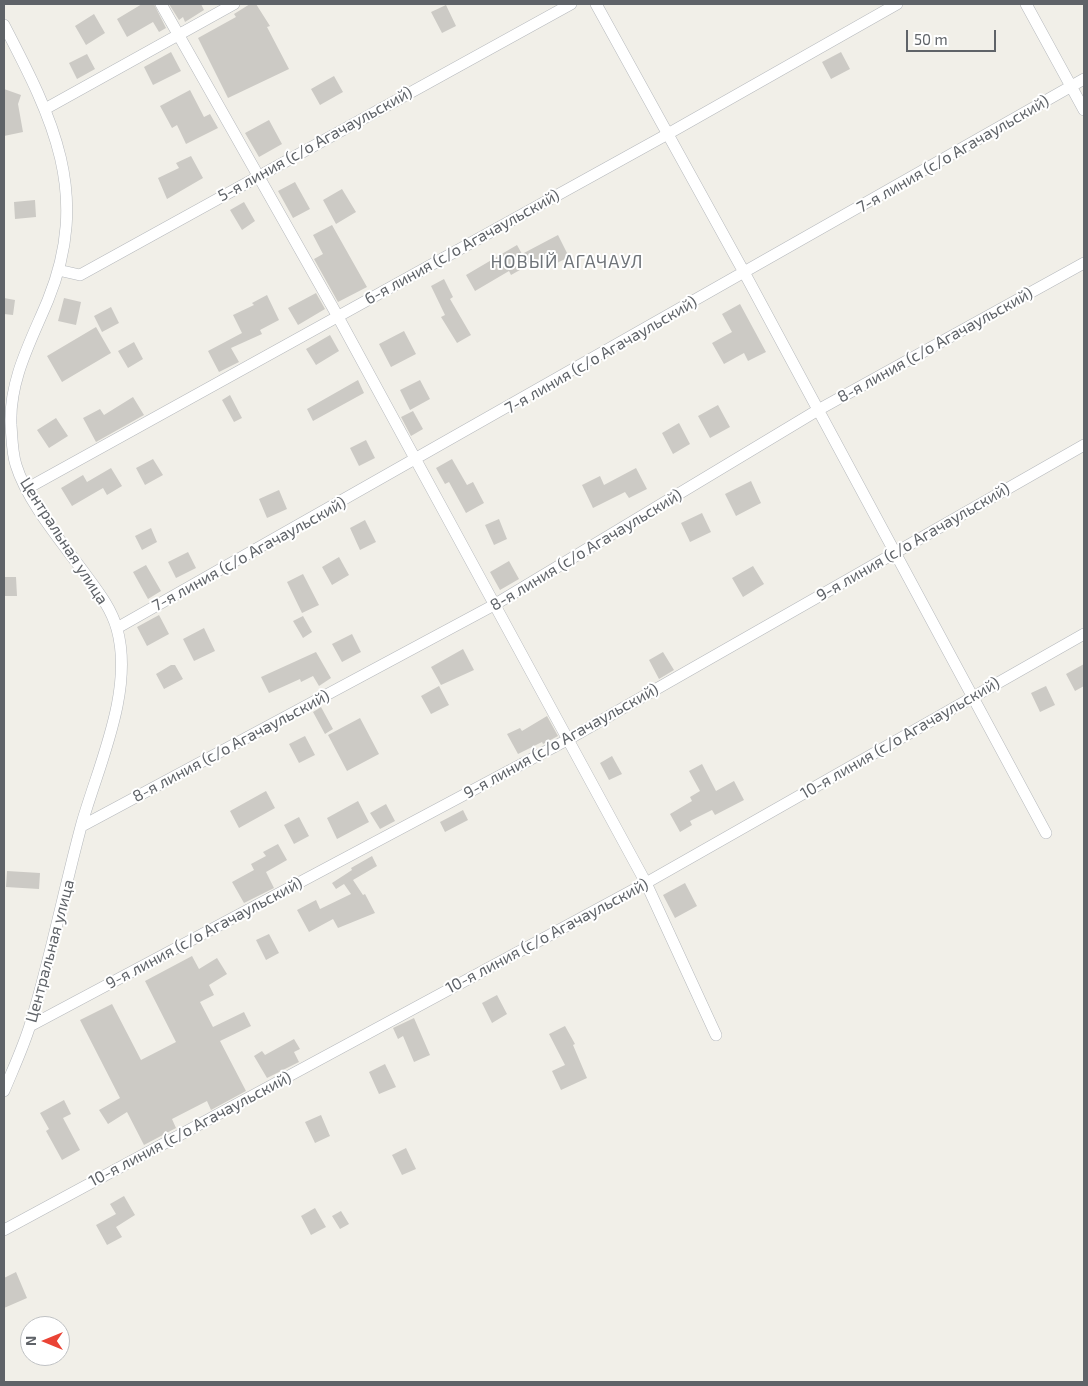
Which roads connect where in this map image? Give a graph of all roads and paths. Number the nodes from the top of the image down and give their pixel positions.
1 (161, 4) edge
2 (234, 4) edge
3 (571, 4) edge
4 (596, 4) edge
5 (898, 4) edge
6 (1026, 4) edge
7 (4, 25) edge
8 (179, 34) junction
9 (1084, 79) edge
10 (1071, 86) junction
11 (46, 109) junction
12 (1084, 110) edge
13 (666, 135) junction
14 (257, 176) junction
15 (1084, 264) edge
16 (58, 270) junction
17 (745, 274) junction
18 (337, 315) junction
19 (818, 410) junction
20 (1084, 445) edge
21 (417, 460) junction
22 (26, 489) junction
23 (895, 553) junction
24 (494, 605) junction
25 (117, 628) junction
26 (1084, 634) edge
27 (973, 696) junction
28 (567, 740) junction
29 (82, 826) junction
30 (1046, 833) dead end
31 (646, 883) junction
32 (30, 1026) junction
33 (716, 1035) dead end
34 (4, 1091) edge
35 (4, 1230) edge

1 - 8 street
2 - 8 street
3 - 14 street, 5-я линия (с/о Агачаульский)
4 - 13 street
5 - 13 street, 6-я линия (с/о Агачаульский)
6 - 10 street
7 - 11 street, Центральная улица
8 - 11 street
8 - 14 street
9 - 10 street, 7-я линия (с/о Агачаульский)
10 - 12 street
10 - 17 street, 7-я линия (с/о Агачаульский)
11 - 16 street, Центральная улица
13 - 17 street
13 - 18 street, 6-я линия (с/о Агачаульский)
14 - 16 street, 5-я линия (с/о Агачаульский)
14 - 18 street
15 - 19 street, 8-я линия (с/о Агачаульский)
16 - 22 street, Центральная улица
17 - 19 street
17 - 21 street, 7-я линия (с/о Агачаульский)
18 - 21 street
18 - 22 street, 6-я линия (с/о Агачаульский)
19 - 23 street
19 - 24 street, 8-я линия (с/о Агачаульский)
20 - 23 street, 9-я линия (с/о Агачаульский)
21 - 24 street
21 - 25 street, 7-я линия (с/о Агачаульский)
22 - 25 street, Центральная улица
23 - 27 street
23 - 28 street, 9-я линия (с/о Агачаульский)
24 - 28 street
24 - 29 street, 8-я линия (с/о Агачаульский)
25 - 29 street, Центральная улица
26 - 27 street, 10-я линия (с/о Агачаульский)
27 - 30 street
27 - 31 street, 10-я линия (с/о Агачаульский)
28 - 31 street
28 - 32 street, 9-я линия (с/о Агачаульский)
29 - 32 street, Центральная улица
31 - 33 street
31 - 35 street, 10-я линия (с/о Агачаульский)
32 - 34 street, Центральная улица

